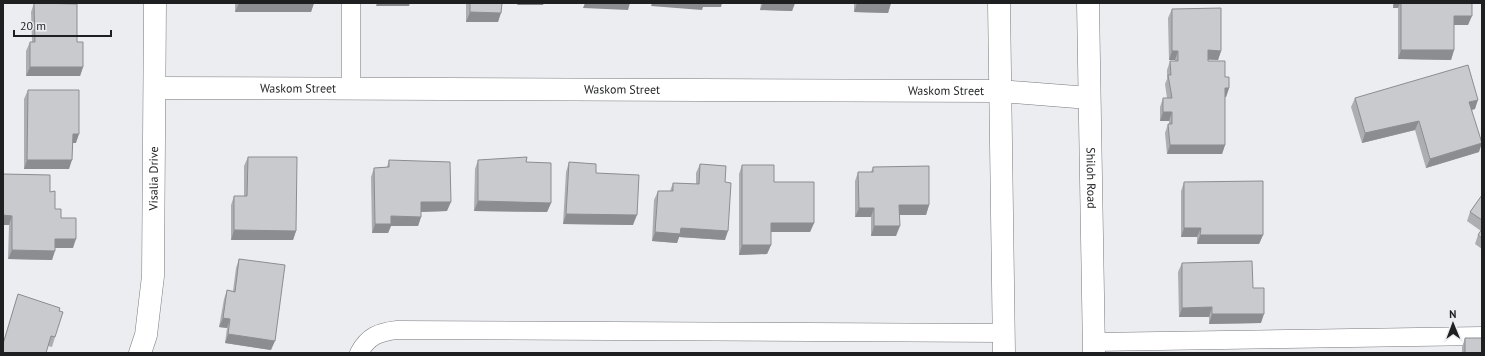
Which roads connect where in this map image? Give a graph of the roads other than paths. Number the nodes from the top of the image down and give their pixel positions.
1 (155, 3) edge
2 (351, 3) edge
3 (999, 3) edge
4 (1088, 3) edge
5 (155, 88) junction
6 (351, 88) junction
7 (1000, 91) junction
8 (1090, 98) junction
9 (1482, 336) edge
10 (1004, 343) edge
11 (1094, 348) edge
12 (140, 353) edge
13 (359, 353) edge

1 - 5 street, Visalia Drive
2 - 6 lane
3 - 7 street
4 - 8 street, Shiloh Road
5 - 6 street, Waskom Street
5 - 12 street, Visalia Drive
6 - 7 street, Waskom Street
7 - 8 street, Waskom Street
7 - 10 street
8 - 11 street, Shiloh Road
9 - 11 lane
10 - 13 lane

